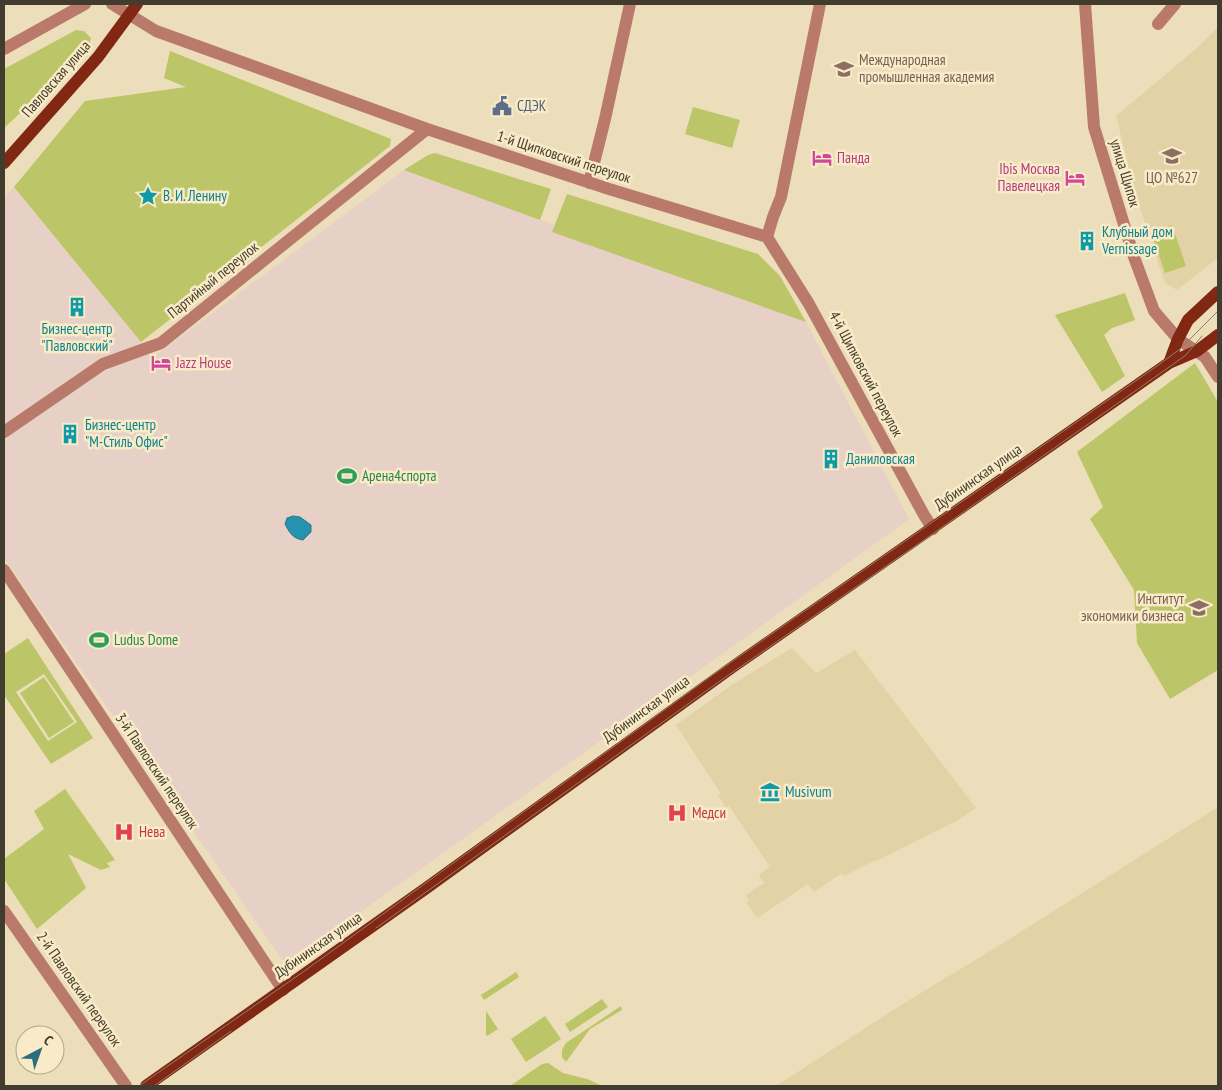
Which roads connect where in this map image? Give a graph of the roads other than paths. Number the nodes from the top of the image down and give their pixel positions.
1 (85, 4) edge
2 (112, 4) edge
3 (138, 4) edge
4 (630, 4) edge
5 (820, 4) edge
6 (1085, 4) edge
7 (1175, 4) edge
8 (129, 15) junction
9 (1158, 24) dead end
10 (4, 49) edge
11 (427, 129) junction
12 (4, 163) edge
13 (589, 182) junction
14 (767, 237) junction
15 (1218, 292) edge
16 (1218, 336) edge
17 (1178, 339) junction
18 (1201, 354) junction
19 (1169, 363) junction
20 (1218, 377) edge
21 (4, 432) edge
22 (932, 529) junction
23 (4, 570) edge
24 (4, 911) edge
25 (283, 990) junction
26 (126, 1086) edge
27 (146, 1086) edge

1 - 10 street
2 - 8 street, 1-й Щипковский переулок
3 - 8 main road, Павловская улица
4 - 13 street
5 - 14 street
6 - 17 street, улица Щипок
7 - 9 street
8 - 11 street, 1-й Щипковский переулок
8 - 12 main road, Павловская улица
11 - 13 street, 1-й Щипковский переулок
11 - 21 street, Партийный переулок
13 - 14 street, 1-й Щипковский переулок
14 - 22 street, 4-й Щипковский переулок
15 - 17 main road
16 - 18 main road, Дубининская улица
17 - 18 street, улица Щипок
17 - 19 main road
18 - 19 main road, Дубининская улица
18 - 20 street
19 - 22 main road, Дубининская улица
22 - 25 main road, Дубининская улица
23 - 25 street, 3-й Павловский переулок
24 - 26 street, 2-й Павловский переулок
25 - 27 main road, Дубининская улица

